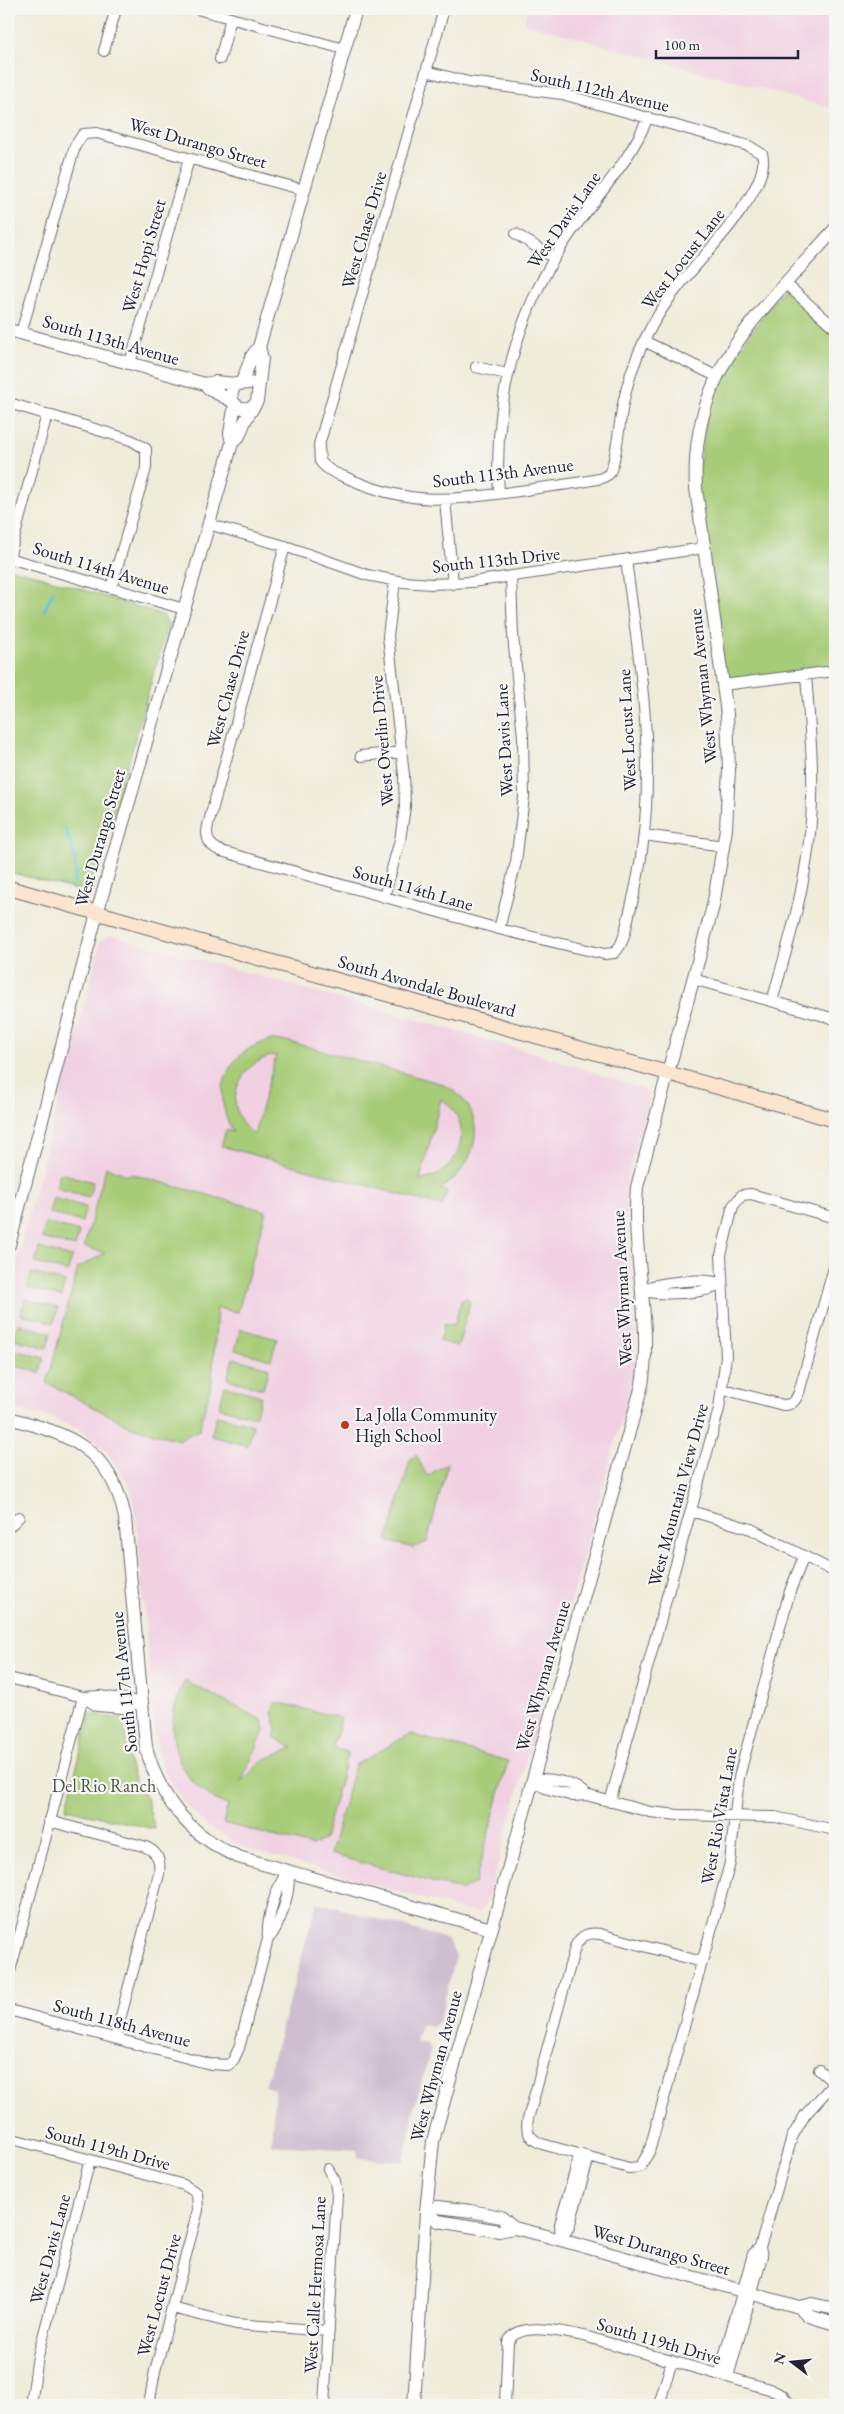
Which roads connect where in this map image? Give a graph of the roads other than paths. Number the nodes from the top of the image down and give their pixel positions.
1 (116, 9) edge
2 (197, 9) edge
3 (356, 9) edge
4 (444, 9) edge
5 (231, 18) junction
6 (344, 50) junction
7 (104, 51) dead end
8 (220, 59) dead end
9 (426, 71) junction
10 (648, 117) junction
11 (762, 154) joint
12 (189, 159) junction
13 (304, 190) junction
14 (835, 228) edge
15 (516, 234) dead end
16 (554, 258) junction
17 (786, 284) junction
18 (835, 328) edge
19 (15, 331) edge
20 (644, 341) junction
21 (259, 347) junction
22 (130, 363) junction
23 (476, 366) dead end
24 (508, 374) junction
25 (716, 376) junction
26 (240, 383) junction
27 (205, 384) junction
28 (258, 392) junction
29 (9, 403) edge
30 (254, 405) junction
31 (47, 414) junction
32 (237, 414) junction
33 (320, 461) joint
34 (608, 474) joint
35 (499, 493) junction
36 (445, 500) junction
37 (208, 524) junction
38 (284, 546) junction
39 (704, 548) junction
40 (9, 558) edge
41 (626, 560) junction
42 (511, 577) junction
43 (395, 581) junction
44 (454, 584) junction
45 (111, 588) junction
46 (184, 609) junction
47 (835, 670) edge
48 (806, 675) junction
49 (723, 685) junction
50 (402, 752) junction
51 (361, 756) dead end
52 (644, 835) junction
53 (208, 841) joint
54 (724, 846) junction
55 (9, 888) edge
56 (384, 897) junction
57 (97, 913) junction
58 (499, 929) junction
59 (614, 953) joint
60 (694, 979) junction
61 (772, 1001) junction
62 (835, 1019) edge
63 (667, 1073) junction
64 (835, 1120) edge
65 (12, 1208) edge
66 (835, 1218) edge
67 (9, 1245) edge
68 (835, 1264) edge
69 (721, 1284) junction
70 (642, 1290) junction
71 (723, 1389) junction
72 (9, 1418) edge
73 (691, 1511) junction
74 (19, 1517) dead end
75 (9, 1527) edge
76 (804, 1556) junction
77 (835, 1572) edge
78 (9, 1678) edge
79 (82, 1698) junction
80 (141, 1702) junction
81 (532, 1780) junction
82 (610, 1802) junction
83 (735, 1815) junction
84 (50, 1821) junction
85 (835, 1830) edge
86 (288, 1872) junction
87 (491, 1929) junction
88 (702, 1962) junction
89 (9, 1975) edge
90 (9, 2010) edge
91 (115, 2038) junction
92 (820, 2070) dead end
93 (834, 2083) edge
94 (9, 2138) edge
95 (584, 2156) junction
96 (90, 2160) junction
97 (328, 2169) dead end
98 (197, 2193) joint
99 (426, 2212) junction
100 (561, 2240) junction
101 (748, 2292) junction
102 (799, 2307) junction
103 (172, 2308) junction
104 (835, 2309) edge
105 (835, 2324) edge
106 (329, 2331) junction
107 (672, 2361) junction
108 (723, 2376) junction
109 (31, 2405) edge
110 (149, 2405) edge
111 (324, 2405) edge
112 (414, 2405) edge
113 (505, 2405) edge
114 (659, 2405) edge
115 (791, 2405) edge

1 - 7 street
2 - 5 street
3 - 6 street
4 - 9 street, West Chase Drive
5 - 6 street
5 - 8 street
6 - 13 street
9 - 10 street, South 112th Avenue
9 - 33 street, West Chase Drive
10 - 11 street, South 112th Avenue
10 - 16 street, West Davis Lane
11 - 20 street, West Locust Lane
12 - 13 street, West Durango Street
12 - 19 street, West Durango Street
12 - 22 street, West Hopi Street
13 - 21 street
14 - 17 street, West Whyman Avenue
15 - 16 street
16 - 24 street, West Davis Lane
17 - 18 street
17 - 25 street, West Whyman Avenue
19 - 22 street, South 113th Avenue
20 - 25 street
20 - 34 street, West Locust Lane
21 - 26 street
21 - 28 street
22 - 27 street, South 113th Avenue
23 - 24 street
24 - 35 street, West Davis Lane
25 - 39 street, West Whyman Avenue
26 - 27 street, South 113th Avenue
26 - 28 street
26 - 32 street
27 - 32 street, South 113th Avenue
28 - 30 street
29 - 31 street
30 - 32 street
30 - 32 street
31 - 40 street
31 - 45 street
32 - 37 street, West Durango Street
33 - 36 street, South 113th Avenue
34 - 35 street, South 113th Avenue
35 - 36 street, South 113th Avenue
36 - 44 street
37 - 38 street, South 113th Drive
37 - 46 street, West Durango Street
38 - 43 street, South 113th Drive
38 - 53 street, West Chase Drive
39 - 41 street, South 113th Drive
39 - 49 street, West Whyman Avenue
40 - 45 street, South 114th Avenue
41 - 42 street, South 113th Drive
41 - 52 street, West Locust Lane
42 - 44 street, South 113th Drive
42 - 58 street, West Davis Lane
43 - 44 street, South 113th Drive
43 - 50 street, West Overlin Drive
45 - 46 street, South 114th Avenue
46 - 57 street, West Durango Street
47 - 48 street
48 - 49 street
48 - 61 street
49 - 54 street, West Whyman Avenue
50 - 51 street
50 - 56 street, West Overlin Drive
52 - 54 street
52 - 59 street, West Locust Lane
53 - 56 street, South 114th Lane
54 - 60 street, West Whyman Avenue
55 - 57 main road, South Avondale Boulevard
56 - 58 street, South 114th Lane
57 - 63 main road, South Avondale Boulevard
57 - 65 street, West Durango Street
58 - 59 street, South 114th Lane
60 - 61 street
60 - 63 street, West Whyman Avenue
61 - 62 street
63 - 64 main road, South Avondale Boulevard
63 - 70 street, West Whyman Avenue
65 - 67 street, West Durango Street
66 - 69 street, West Mountain View Drive
68 - 71 street
69 - 70 street
69 - 71 street, West Mountain View Drive
70 - 81 street, West Whyman Avenue
71 - 73 street, West Mountain View Drive
72 - 80 street, South 117th Avenue
73 - 76 street
73 - 82 street, West Mountain View Drive
74 - 75 street
76 - 77 street
76 - 83 street, West Rio Vista Lane
78 - 79 street
79 - 80 street
79 - 84 street
80 - 86 street, South 117th Avenue
81 - 82 street
81 - 87 street, West Whyman Avenue
82 - 83 street
83 - 85 street
83 - 88 street, West Rio Vista Lane
84 - 89 street
84 - 91 street
86 - 87 street, South 117th Avenue
86 - 91 street, South 118th Avenue
87 - 99 street, West Whyman Avenue
88 - 95 street, West Rio Vista Lane
88 - 95 street
90 - 91 street, South 118th Avenue
92 - 93 street
93 - 101 street
94 - 96 street, South 119th Drive
95 - 100 street
96 - 98 street, South 119th Drive
96 - 109 street, West Davis Lane
97 - 106 street, West Calle Hermosa Lane
98 - 103 street, West Locust Drive
99 - 100 street, West Durango Street
99 - 112 street, West Whyman Avenue
100 - 101 street, West Durango Street
101 - 102 street, West Durango Street
101 - 108 street
102 - 104 street, West Durango Street
102 - 105 street, West Durango Street
103 - 106 street
103 - 110 street, West Locust Drive
106 - 111 street, West Calle Hermosa Lane
107 - 108 street, South 119th Drive
107 - 113 street, South 119th Drive
107 - 114 street
108 - 115 street, South 119th Drive

